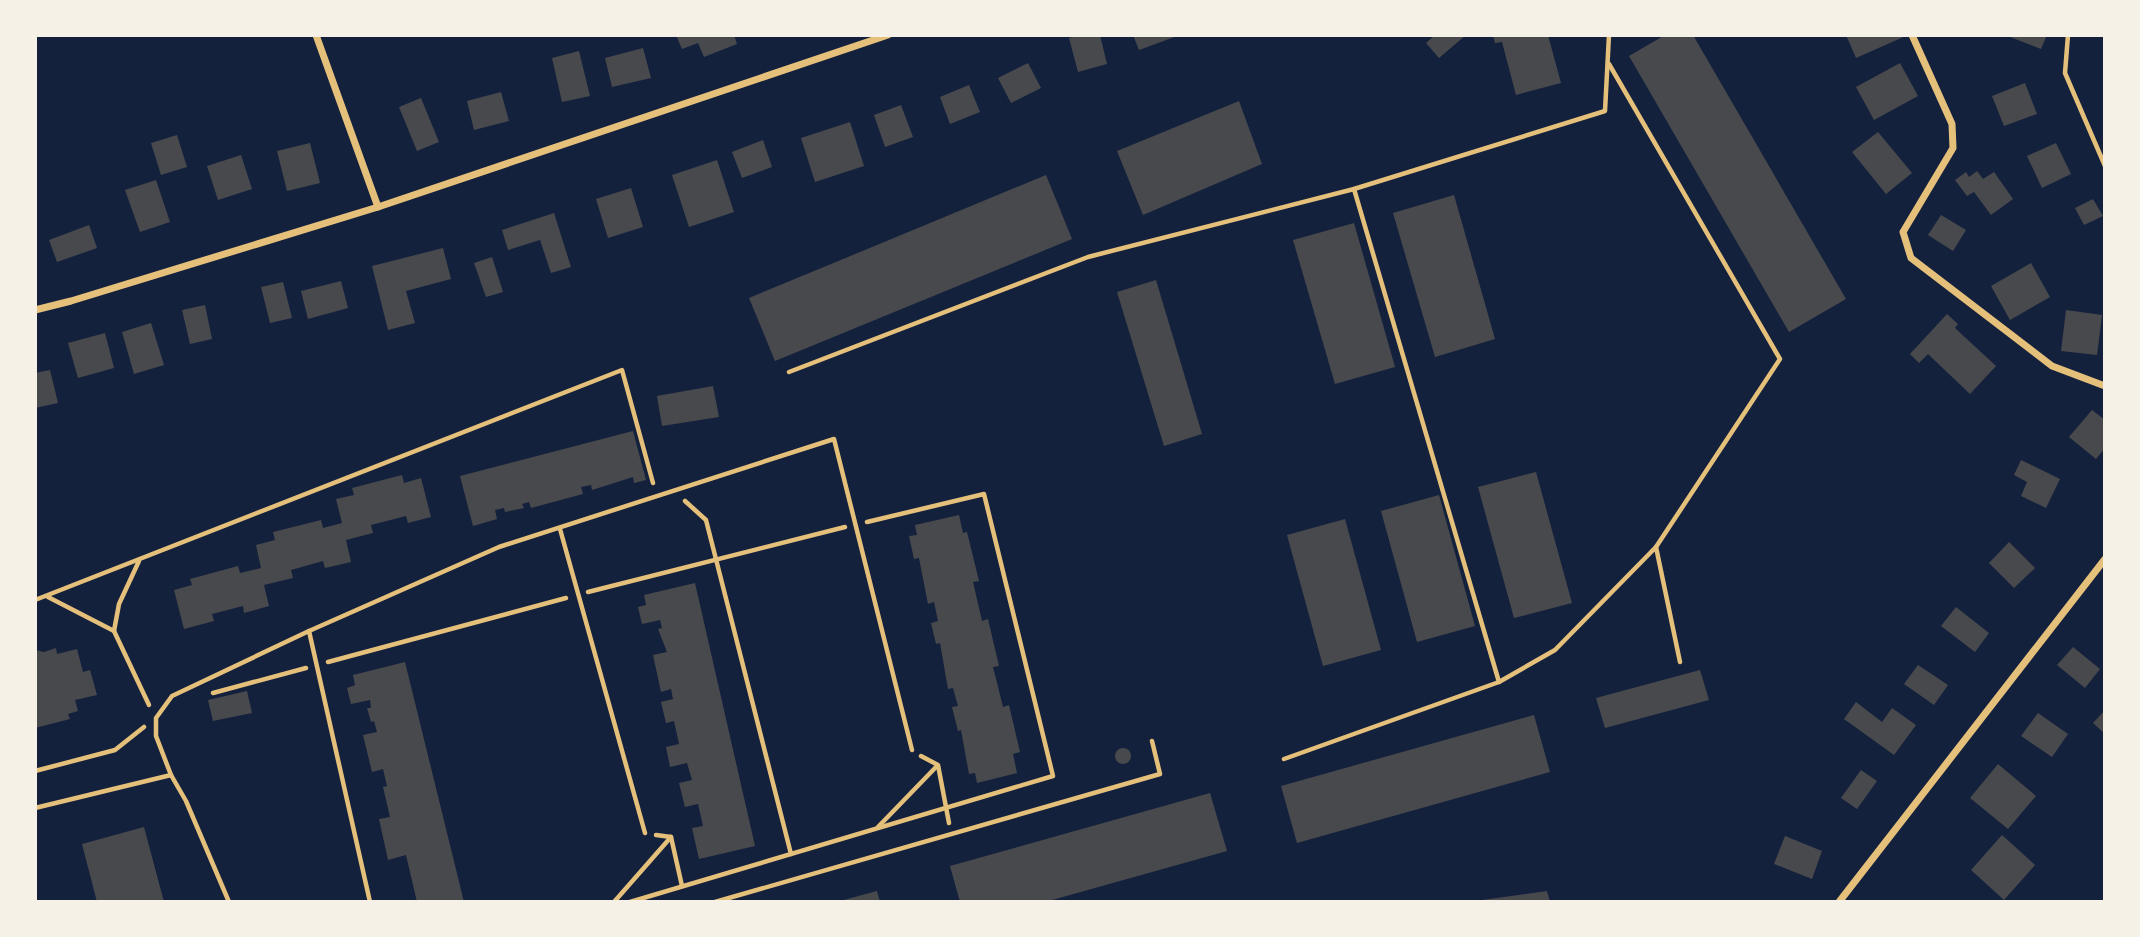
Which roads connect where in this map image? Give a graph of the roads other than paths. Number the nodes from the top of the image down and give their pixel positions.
1 (316, 35) edge
2 (888, 35) edge
3 (1609, 35) edge
4 (1912, 35) edge
5 (2068, 35) edge
6 (1608, 62) junction
7 (2105, 166) edge
8 (1353, 189) junction
9 (378, 208) junction
10 (35, 310) edge
11 (789, 372) dead end
12 (2105, 386) edge
13 (559, 528) junction
14 (1656, 547) junction
15 (2105, 559) edge
16 (309, 631) junction
17 (1680, 662) dead end
18 (1499, 682) junction
19 (1152, 741) dead end
20 (912, 750) road end
21 (1284, 760) dead end
22 (171, 775) junction
23 (35, 808) edge
24 (645, 833) road end
25 (229, 902) edge
26 (370, 902) edge
27 (715, 902) edge
28 (1839, 902) edge

1 - 9 street
2 - 9 street
3 - 6 lane
4 - 12 street
5 - 7 lane
6 - 8 lane
6 - 14 lane
8 - 11 lane
8 - 18 lane
9 - 10 street
13 - 16 lane
13 - 20 lane
13 - 24 lane
14 - 17 lane
14 - 18 lane
15 - 28 street
16 - 22 lane
16 - 26 lane
18 - 21 lane
19 - 27 lane
22 - 23 lane
22 - 25 lane

